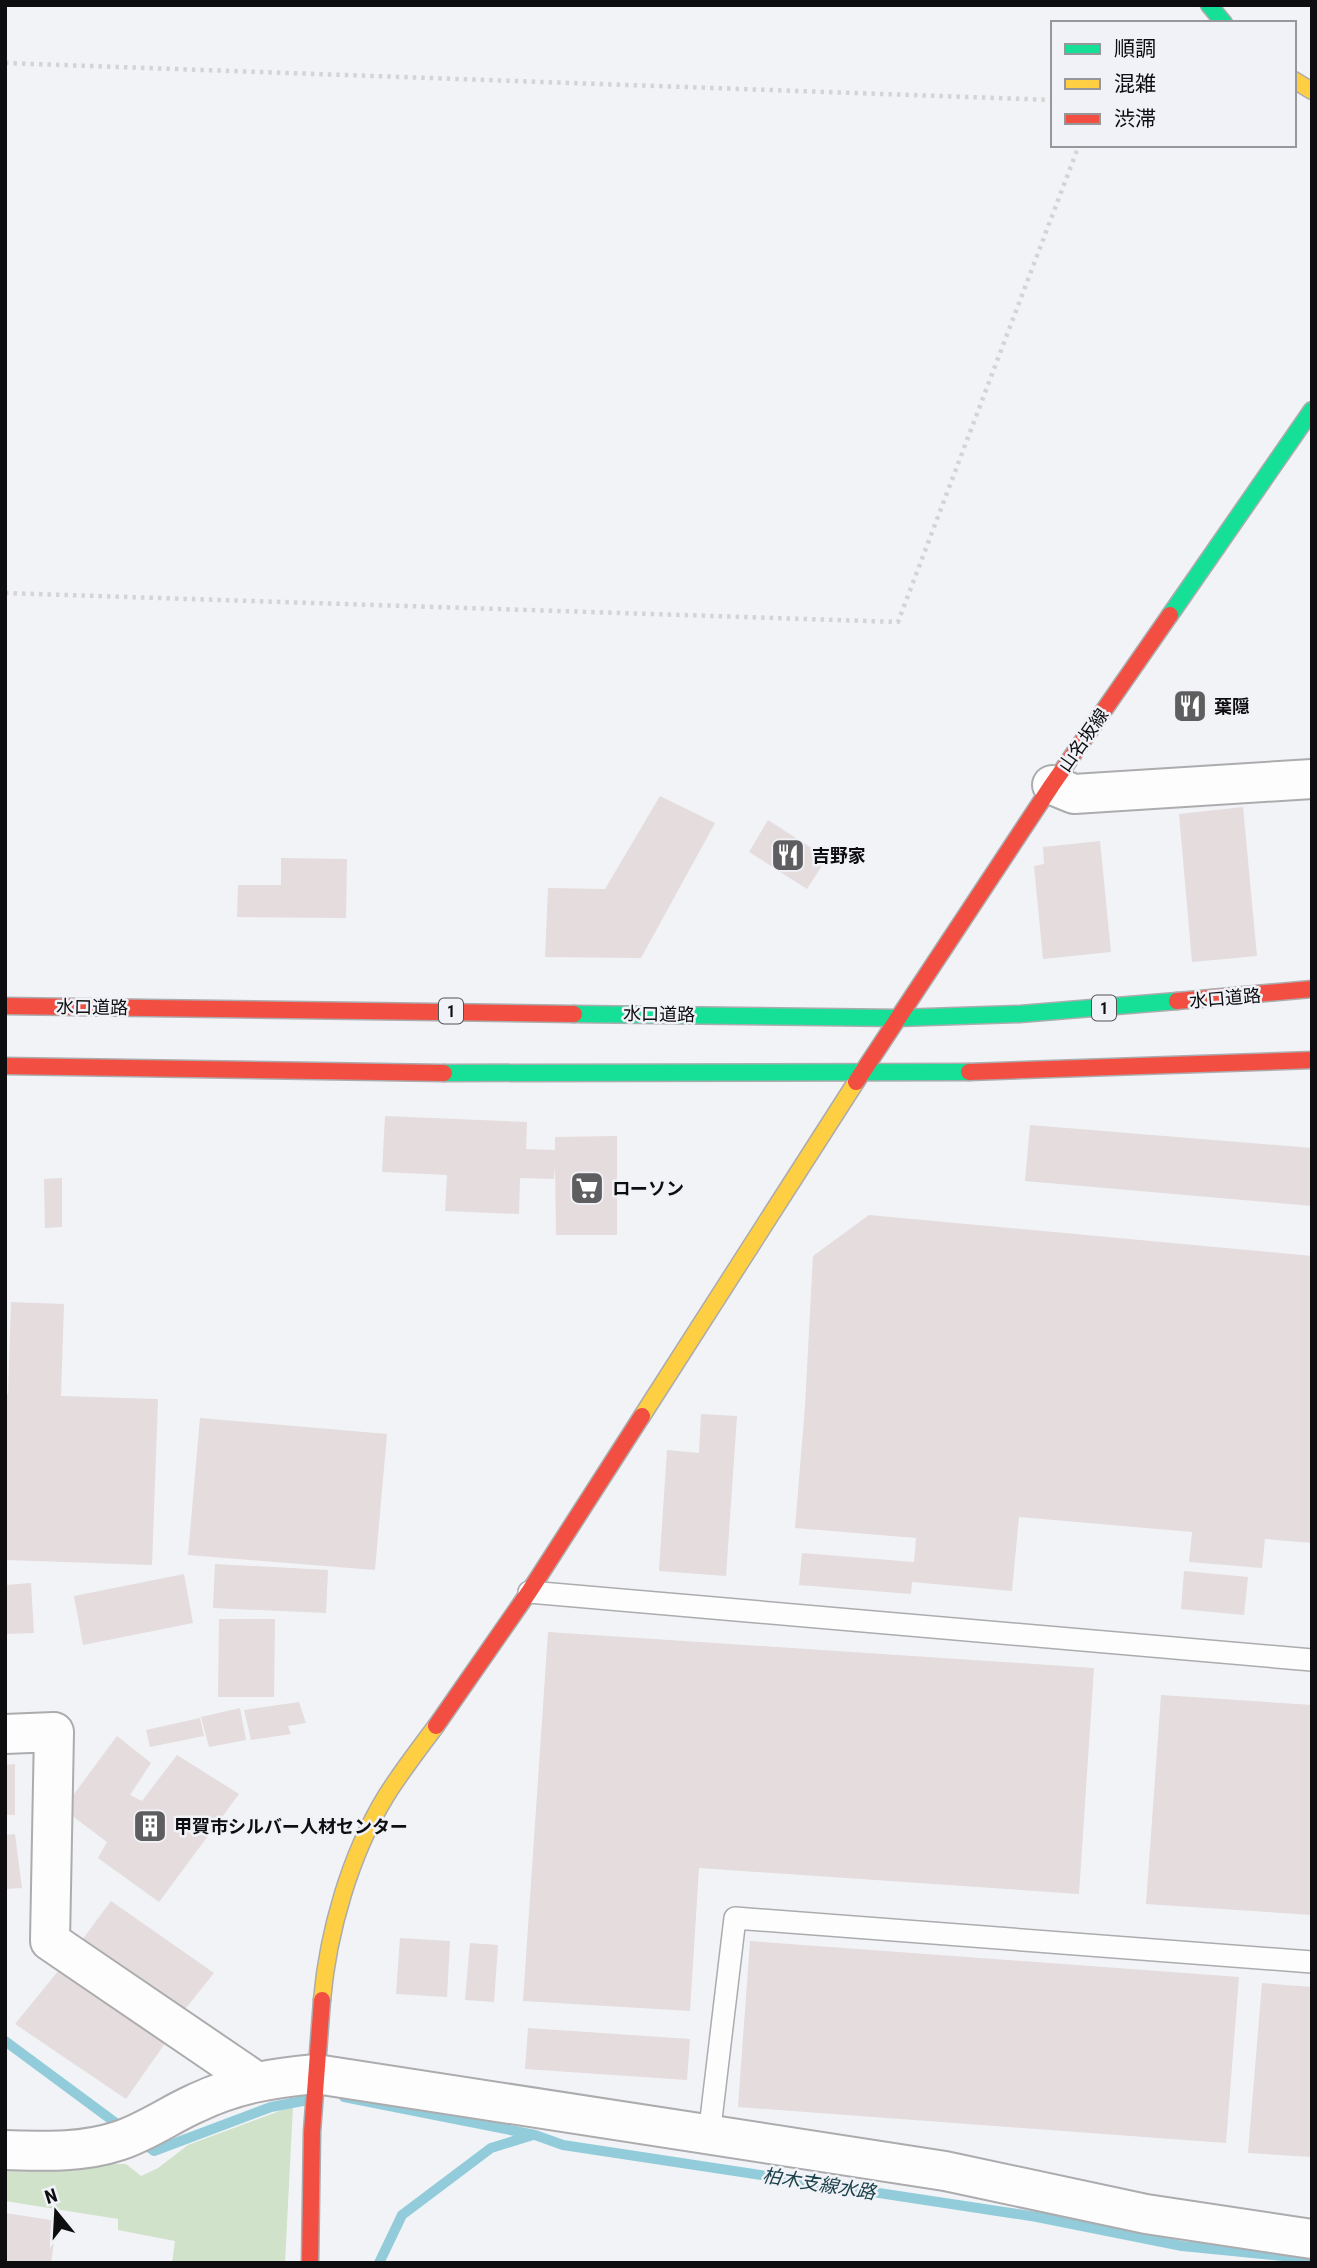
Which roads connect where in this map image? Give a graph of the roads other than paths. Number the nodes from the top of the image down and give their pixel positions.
1 (1209, 5) edge
2 (1222, 21) edge
3 (1296, 81) edge
4 (1312, 91) edge
5 (1312, 410) edge
6 (1312, 779) edge
7 (1052, 785) junction
8 (1312, 989) edge
9 (5, 1006) edge
10 (897, 1018) junction
11 (1312, 1060) edge
12 (5, 1066) edge
13 (860, 1074) junction
14 (529, 1592) junction
15 (1312, 1660) edge
16 (5, 1734) edge
17 (1312, 1962) edge
18 (316, 2074) junction
19 (254, 2080) junction
20 (709, 2136) junction
21 (5, 2150) edge
22 (1312, 2239) edge
23 (310, 2263) edge

1 - 2 main road
3 - 4 main road
5 - 7 main road, 山名坂線
6 - 7 street
7 - 10 main road, 山名坂線
8 - 10 main road, 水口道路 / 1
9 - 10 main road, 水口道路 / 1
10 - 13 main road, 山名坂線
11 - 13 main road
12 - 13 main road
13 - 14 main road, 山名坂線
14 - 15 lane
14 - 18 main road, 山名坂線
16 - 19 street
17 - 20 lane
18 - 19 street
18 - 20 street
18 - 23 main road, 山名坂線
19 - 21 street
20 - 22 street

